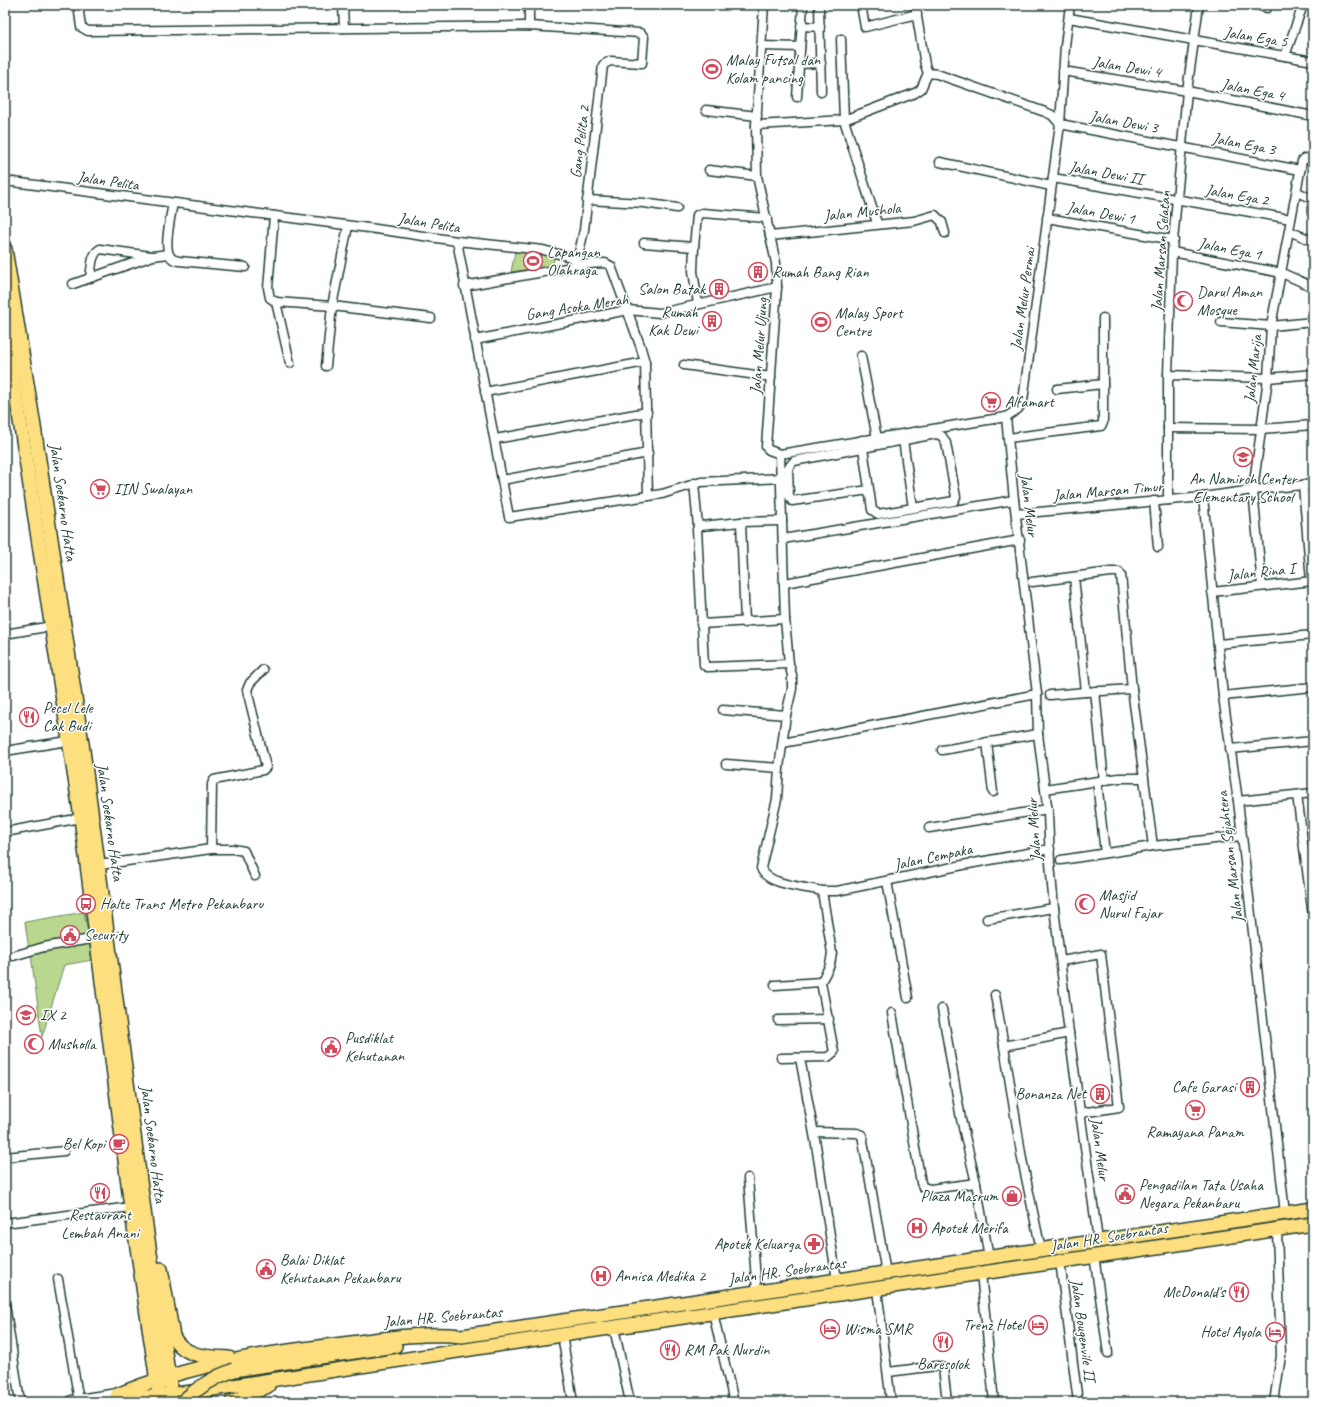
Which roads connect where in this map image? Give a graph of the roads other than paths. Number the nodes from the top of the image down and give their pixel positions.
1 (78, 5) edge
2 (343, 5) edge
3 (529, 5) edge
4 (764, 5) edge
5 (803, 5) edge
6 (819, 5) edge
7 (861, 5) edge
8 (915, 5) edge
9 (1070, 5) edge
10 (1199, 5) edge
11 (1256, 5) edge
12 (1303, 5) edge
13 (1268, 8) dead end
14 (918, 14) junction
15 (1069, 18) junction
16 (528, 26) junction
17 (801, 26) junction
18 (820, 26) junction
19 (344, 28) junction
20 (841, 39) dead end
21 (1194, 41) junction
22 (761, 46) junction
23 (800, 47) junction
24 (1285, 56) junction
25 (1313, 61) edge
26 (820, 63) junction
27 (799, 64) junction
28 (1063, 71) junction
29 (928, 73) junction
30 (1187, 91) junction
31 (821, 92) dead end
32 (797, 97) dead end
33 (706, 110) dead end
34 (757, 116) junction
35 (1313, 116) edge
36 (844, 120) junction
37 (1060, 124) junction
38 (756, 125) junction
39 (1183, 147) junction
40 (1309, 159) edge
41 (940, 162) dead end
42 (709, 170) dead end
43 (1300, 170) junction
44 (757, 176) junction
45 (1053, 178) junction
46 (5, 182) edge
47 (1051, 186) junction
48 (1297, 192) junction
49 (587, 200) junction
50 (1178, 200) junction
51 (1313, 200) edge
52 (173, 203) junction
53 (677, 208) dead end
54 (274, 216) junction
55 (766, 218) junction
56 (1047, 218) junction
57 (1291, 219) junction
58 (877, 223) junction
59 (348, 226) junction
60 (1289, 231) junction
61 (945, 233) dead end
62 (770, 236) junction
63 (1174, 240) junction
64 (457, 241) junction
65 (1313, 241) edge
66 (644, 244) dead end
67 (694, 247) junction
68 (5, 249) edge
69 (1172, 252) junction
70 (168, 254) junction
71 (153, 256) junction
72 (579, 264) junction
73 (245, 267) dead end
74 (1282, 273) junction
75 (90, 277) junction
76 (73, 284) dead end
77 (464, 286) junction
78 (1313, 286) edge
79 (777, 287) junction
80 (276, 302) junction
81 (698, 304) junction
82 (332, 306) junction
83 (628, 310) junction
84 (431, 318) dead end
85 (1103, 318) dead end
86 (1221, 322) dead end
87 (1313, 322) edge
88 (5, 323) edge
89 (1271, 326) junction
90 (475, 340) junction
91 (7, 345) edge
92 (861, 356) dead end
93 (645, 362) junction
94 (290, 363) dead end
95 (684, 365) dead end
96 (326, 366) dead end
97 (1313, 374) edge
98 (1168, 375) junction
99 (771, 377) junction
100 (1268, 378) junction
101 (1103, 384) junction
102 (1057, 389) dead end
103 (485, 392) junction
104 (30, 398) junction
105 (16, 400) junction
106 (647, 412) junction
107 (1006, 417) junction
108 (1313, 425) edge
109 (1168, 428) junction
110 (1261, 429) junction
111 (495, 438) junction
112 (877, 438) junction
113 (1008, 438) junction
114 (903, 440) junction
115 (862, 444) junction
116 (648, 453) junction
117 (780, 454) junction
118 (782, 478) junction
119 (502, 480) junction
120 (694, 483) junction
121 (1313, 484) edge
122 (1303, 485) junction
123 (870, 490) junction
124 (1253, 490) junction
125 (648, 496) junction
126 (1203, 497) junction
127 (1014, 500) junction
128 (1168, 500) junction
129 (1154, 501) junction
130 (913, 508) junction
131 (1016, 514) junction
132 (782, 521) junction
133 (741, 522) junction
134 (698, 526) junction
135 (783, 539) junction
136 (1020, 540) junction
137 (1158, 547) dead end
138 (1074, 577) junction
139 (1312, 581) edge
140 (1032, 582) dead end
141 (785, 583) junction
142 (1262, 586) junction
143 (1212, 592) junction
144 (785, 619) junction
145 (745, 623) junction
146 (702, 624) junction
147 (52, 626) junction
148 (5, 634) edge
149 (1313, 635) edge
150 (1218, 644) junction
151 (789, 664) junction
152 (263, 670) dead end
153 (1313, 688) edge
154 (1132, 689) junction
155 (1095, 691) junction
156 (1086, 692) junction
157 (1037, 694) junction
158 (1050, 695) dead end
159 (1224, 696) junction
160 (723, 710) dead end
161 (786, 715) junction
162 (1038, 734) junction
163 (1313, 740) edge
164 (68, 741) junction
165 (987, 742) junction
166 (783, 743) junction
167 (1230, 749) junction
168 (942, 750) dead end
169 (5, 751) edge
170 (726, 764) dead end
171 (779, 768) junction
172 (1144, 778) junction
173 (1100, 782) junction
174 (1046, 789) junction
175 (993, 792) dead end
176 (1313, 793) edge
177 (1298, 795) junction
178 (1238, 801) junction
179 (1048, 809) junction
180 (80, 818) junction
181 (929, 828) dead end
182 (5, 832) edge
183 (1241, 836) junction
184 (1153, 846) junction
185 (211, 849) junction
186 (1050, 849) junction
187 (1105, 853) junction
188 (1061, 860) dead end
189 (99, 865) junction
190 (255, 876) dead end
191 (887, 881) junction
192 (822, 891) junction
193 (1054, 908) junction
194 (1313, 916) edge
195 (987, 918) dead end
196 (97, 938) junction
197 (13, 956) dead end
198 (1061, 961) junction
199 (821, 982) junction
200 (775, 985) dead end
201 (110, 989) junction
202 (995, 995) dead end
203 (908, 998) dead end
204 (942, 1009) dead end
205 (892, 1013) dead end
206 (828, 1019) junction
207 (778, 1020) dead end
208 (1069, 1033) junction
209 (1004, 1046) junction
210 (781, 1058) dead end
211 (800, 1058) junction
212 (1081, 1113) junction
213 (814, 1132) junction
214 (64, 1151) dead end
215 (5, 1157) edge
216 (748, 1178) dead end
217 (976, 1183) junction
218 (131, 1207) junction
219 (1313, 1209) edge
220 (1285, 1213) junction
221 (5, 1223) edge
222 (1313, 1224) edge
223 (1277, 1229) junction
224 (147, 1233) junction
225 (1098, 1240) junction
226 (1042, 1250) junction
227 (1094, 1255) junction
228 (990, 1258) junction
229 (1060, 1261) junction
230 (886, 1273) junction
231 (981, 1273) junction
232 (58, 1279) dead end
233 (837, 1280) junction
234 (877, 1289) junction
235 (755, 1292) junction
236 (5, 1304) edge
237 (756, 1307) junction
238 (713, 1313) junction
239 (614, 1328) junction
240 (562, 1335) junction
241 (1108, 1353) dead end
242 (237, 1365) junction
243 (888, 1372) junction
244 (288, 1377) junction
245 (160, 1393) edge
246 (114, 1398) edge
247 (76, 1401) edge
248 (947, 1401) dead end
249 (20, 1402) edge
250 (182, 1402) edge
251 (232, 1402) edge
252 (573, 1402) edge
253 (630, 1402) edge
254 (734, 1402) edge
255 (891, 1402) edge
256 (994, 1402) edge
257 (1078, 1402) edge
258 (1274, 1402) edge

1 - 19 street
2 - 19 street
3 - 16 street
4 - 22 street, Jalan Melur Ujung
5 - 17 street
6 - 18 street
7 - 14 street
8 - 14 street
9 - 15 street
10 - 21 street, Jalan Marsan Selatan
11 - 13 street
12 - 24 street
14 - 29 street
15 - 21 street, Jalan Ega 5
15 - 28 street, Jalan Melur Permai
16 - 19 street
16 - 49 street, Gang Pelita 2
17 - 18 street
17 - 23 street
18 - 26 street
20 - 36 street
21 - 24 street, Jalan Ega 5
21 - 30 street, Jalan Marsan Selatan
22 - 23 street
22 - 34 street, Jalan Melur Ujung
23 - 27 street
24 - 25 street, Jalan Ega 5
26 - 27 street
26 - 31 street
27 - 32 street
28 - 30 street, Jalan Dewi 4
28 - 37 street, Jalan Melur Permai
29 - 36 street
29 - 37 street
30 - 35 street, Jalan Ega 4
30 - 39 street, Jalan Marsan Selatan
33 - 34 street
34 - 38 street, Jalan Melur Ujung
36 - 38 street
36 - 58 street
37 - 39 street, Jalan Dewi 3
37 - 45 street, Jalan Melur Permai
38 - 44 street, Jalan Melur Ujung
39 - 43 street, Jalan Ega 3
39 - 50 street, Jalan Marsan Selatan
40 - 43 street, Jalan Marija
41 - 47 street
42 - 44 street
43 - 48 street, Jalan Marija
44 - 55 street, Jalan Melur Ujung
45 - 47 street, Jalan Melur Permai
45 - 50 street, Jalan Dewi II
46 - 52 street, Jalan Pelita
47 - 56 street, Jalan Melur Permai
48 - 51 street
48 - 57 street, Jalan Marija
49 - 53 street
49 - 72 street, Gang Pelita 2
50 - 57 street, Jalan Ega 2
50 - 63 street, Jalan Marsan Selatan
52 - 54 street, Jalan Pelita
52 - 70 street
54 - 59 street, Jalan Pelita
54 - 80 street
55 - 62 street, Jalan Melur Ujung
55 - 67 street
56 - 63 street, Jalan Dewi 1
56 - 107 street, Jalan Melur Permai
57 - 60 street, Jalan Marija
58 - 61 street, Jalan Mushola
58 - 62 street, Jalan Mushola
59 - 64 street, Jalan Pelita
59 - 82 street
60 - 65 street
60 - 74 street, Jalan Marija
62 - 79 street, Jalan Melur Ujung
63 - 69 street, Jalan Marsan Selatan
64 - 72 street, Jalan Pelita
64 - 77 street
66 - 67 street
67 - 81 street
68 - 104 main road, Jalan Soekarno Hatta
69 - 74 street, Jalan Ega 1
69 - 98 street, Jalan Marsan Selatan
70 - 71 street
70 - 73 street
71 - 75 street
71 - 75 street
72 - 77 street
72 - 83 street
74 - 78 street, Jalan Ega 1
74 - 89 street, Jalan Marija
75 - 76 street
77 - 90 street
79 - 81 street, Gang Asoka Merah
79 - 99 street, Jalan Melur Ujung
80 - 82 street
80 - 94 street
81 - 83 street, Gang Asoka Merah
82 - 84 street
82 - 96 street
83 - 90 street, Gang Asoka Merah
83 - 93 street
85 - 101 street
86 - 89 street
87 - 89 street
88 - 91 main road, Jalan Soekarno Hatta
89 - 100 street, Jalan Marija
90 - 103 street
91 - 105 main road, Jalan Soekarno Hatta
92 - 112 street
93 - 103 street
93 - 106 street
95 - 99 street
97 - 100 street
98 - 100 street
98 - 109 street, Jalan Marsan Selatan
99 - 117 street, Jalan Melur Ujung
100 - 110 street, Jalan Marija
101 - 102 street
101 - 113 street
103 - 111 street
104 - 105 main road
104 - 189 main road, Jalan Soekarno Hatta
105 - 147 main road, Jalan Soekarno Hatta
106 - 111 street
106 - 116 street
107 - 112 street
107 - 113 street, Jalan Melur
108 - 110 street
109 - 110 street
109 - 128 street, Jalan Marsan Selatan
110 - 124 street, Jalan Marija
111 - 119 street
112 - 115 street
113 - 127 street, Jalan Melur
114 - 115 street
114 - 130 street
114 - 130 street
115 - 117 street
115 - 123 street
115 - 123 street
116 - 119 street
116 - 125 street
117 - 118 street, Jalan Cempaka
118 - 120 street
118 - 132 street, Jalan Cempaka
119 - 125 street
120 - 125 street
120 - 134 street
121 - 122 street, Jalan Marsan Timur
122 - 124 street, Jalan Marsan Timur
122 - 139 street
123 - 130 street
124 - 126 street, Jalan Marsan Timur
124 - 142 street, Jalan Marija
126 - 128 street, Jalan Marsan Timur
126 - 143 street, Jalan Marsan Sejahtera
127 - 131 street, Jalan Melur
127 - 135 street
128 - 129 street, Jalan Marsan Timur
129 - 131 street, Jalan Marsan Timur
129 - 137 street
131 - 136 street, Jalan Melur
132 - 133 street
132 - 135 street, Jalan Cempaka
133 - 134 street
133 - 145 street
134 - 146 street
135 - 141 street, Jalan Cempaka
136 - 141 street
136 - 157 street, Jalan Melur
138 - 140 street
138 - 154 street
138 - 156 street
139 - 142 street, Jalan Rina I
141 - 144 street, Jalan Cempaka
142 - 143 street, Jalan Rina I
143 - 150 street, Jalan Marsan Sejahtera
144 - 145 street
144 - 151 street, Jalan Cempaka
145 - 146 street
146 - 151 street
147 - 148 street
147 - 164 main road, Jalan Soekarno Hatta
149 - 150 street
150 - 159 street, Jalan Marsan Sejahtera
151 - 161 street, Jalan Cempaka
152 - 185 street
153 - 159 street
154 - 155 street
154 - 172 street
155 - 156 street
155 - 173 street
156 - 158 street
157 - 162 street, Jalan Melur
157 - 166 street
159 - 167 street, Jalan Marsan Sejahtera
160 - 161 street
161 - 166 street, Jalan Cempaka
162 - 165 street
162 - 174 street, Jalan Melur
163 - 167 street
164 - 169 street
164 - 180 main road, Jalan Soekarno Hatta
165 - 168 street
165 - 175 street
166 - 171 street, Jalan Cempaka
167 - 178 street, Jalan Marsan Sejahtera
170 - 171 street
171 - 192 street, Jalan Cempaka
172 - 173 street
172 - 184 street
173 - 174 street
173 - 187 street
174 - 179 street, Jalan Melur
176 - 177 street
177 - 178 street
177 - 194 street
178 - 183 street, Jalan Marsan Sejahtera
179 - 181 street
179 - 186 street, Jalan Melur
180 - 182 street
180 - 196 main road, Jalan Soekarno Hatta
183 - 184 street
183 - 220 street, Jalan Marsan Sejahtera
184 - 187 street
185 - 189 street
185 - 190 street
186 - 191 street, Jalan Cempaka
186 - 193 street, Jalan Melur
187 - 188 street
189 - 201 main road, Jalan Soekarno Hatta
191 - 192 street, Jalan Cempaka
191 - 203 street
192 - 199 street
193 - 195 street
193 - 198 street, Jalan Melur
196 - 197 street
196 - 201 main road, Jalan Soekarno Hatta
198 - 208 street, Jalan Melur
198 - 212 street
199 - 200 street
199 - 206 street
201 - 218 main road, Jalan Soekarno Hatta
201 - 224 main road, Jalan Soekarno Hatta
202 - 209 street
204 - 217 street
205 - 217 street
206 - 207 street
206 - 211 street
208 - 209 street
208 - 212 street, Jalan Melur
209 - 226 street
210 - 211 street
211 - 213 street
212 - 225 street, Jalan Melur
213 - 230 street
213 - 233 street
214 - 215 street
216 - 235 street
217 - 228 street
218 - 221 street
218 - 245 main road, Jalan Soekarno Hatta
219 - 220 main road, Jalan HR. Soebrantas
220 - 225 main road, Jalan HR. Soebrantas
222 - 223 main road, Jalan HR. Soebrantas
223 - 227 main road, Jalan HR. Soebrantas
223 - 258 street
224 - 242 main road
224 - 245 main road, Jalan Soekarno Hatta
225 - 226 main road, Jalan HR. Soebrantas
226 - 228 main road, Jalan HR. Soebrantas
227 - 229 main road, Jalan HR. Soebrantas
227 - 241 street
228 - 230 main road, Jalan HR. Soebrantas
229 - 231 main road, Jalan HR. Soebrantas
229 - 257 street, Jalan Bougenvile II
230 - 233 main road, Jalan HR. Soebrantas
231 - 234 main road, Jalan HR. Soebrantas
231 - 256 street
232 - 247 street
233 - 235 main road, Jalan HR. Soebrantas
234 - 237 main road, Jalan HR. Soebrantas
234 - 243 street
235 - 237 main road
235 - 242 main road, Jalan HR. Soebrantas
236 - 249 street
237 - 238 main road, Jalan HR. Soebrantas
238 - 239 main road, Jalan HR. Soebrantas
238 - 254 street
239 - 240 main road, Jalan HR. Soebrantas
239 - 253 street
240 - 244 main road, Jalan HR. Soebrantas
240 - 252 street
242 - 245 main road
242 - 250 main road, bridge
243 - 248 street
243 - 255 street
244 - 245 main road, Jalan HR. Soebrantas
244 - 251 main road
245 - 246 main road
246 - 247 main road

